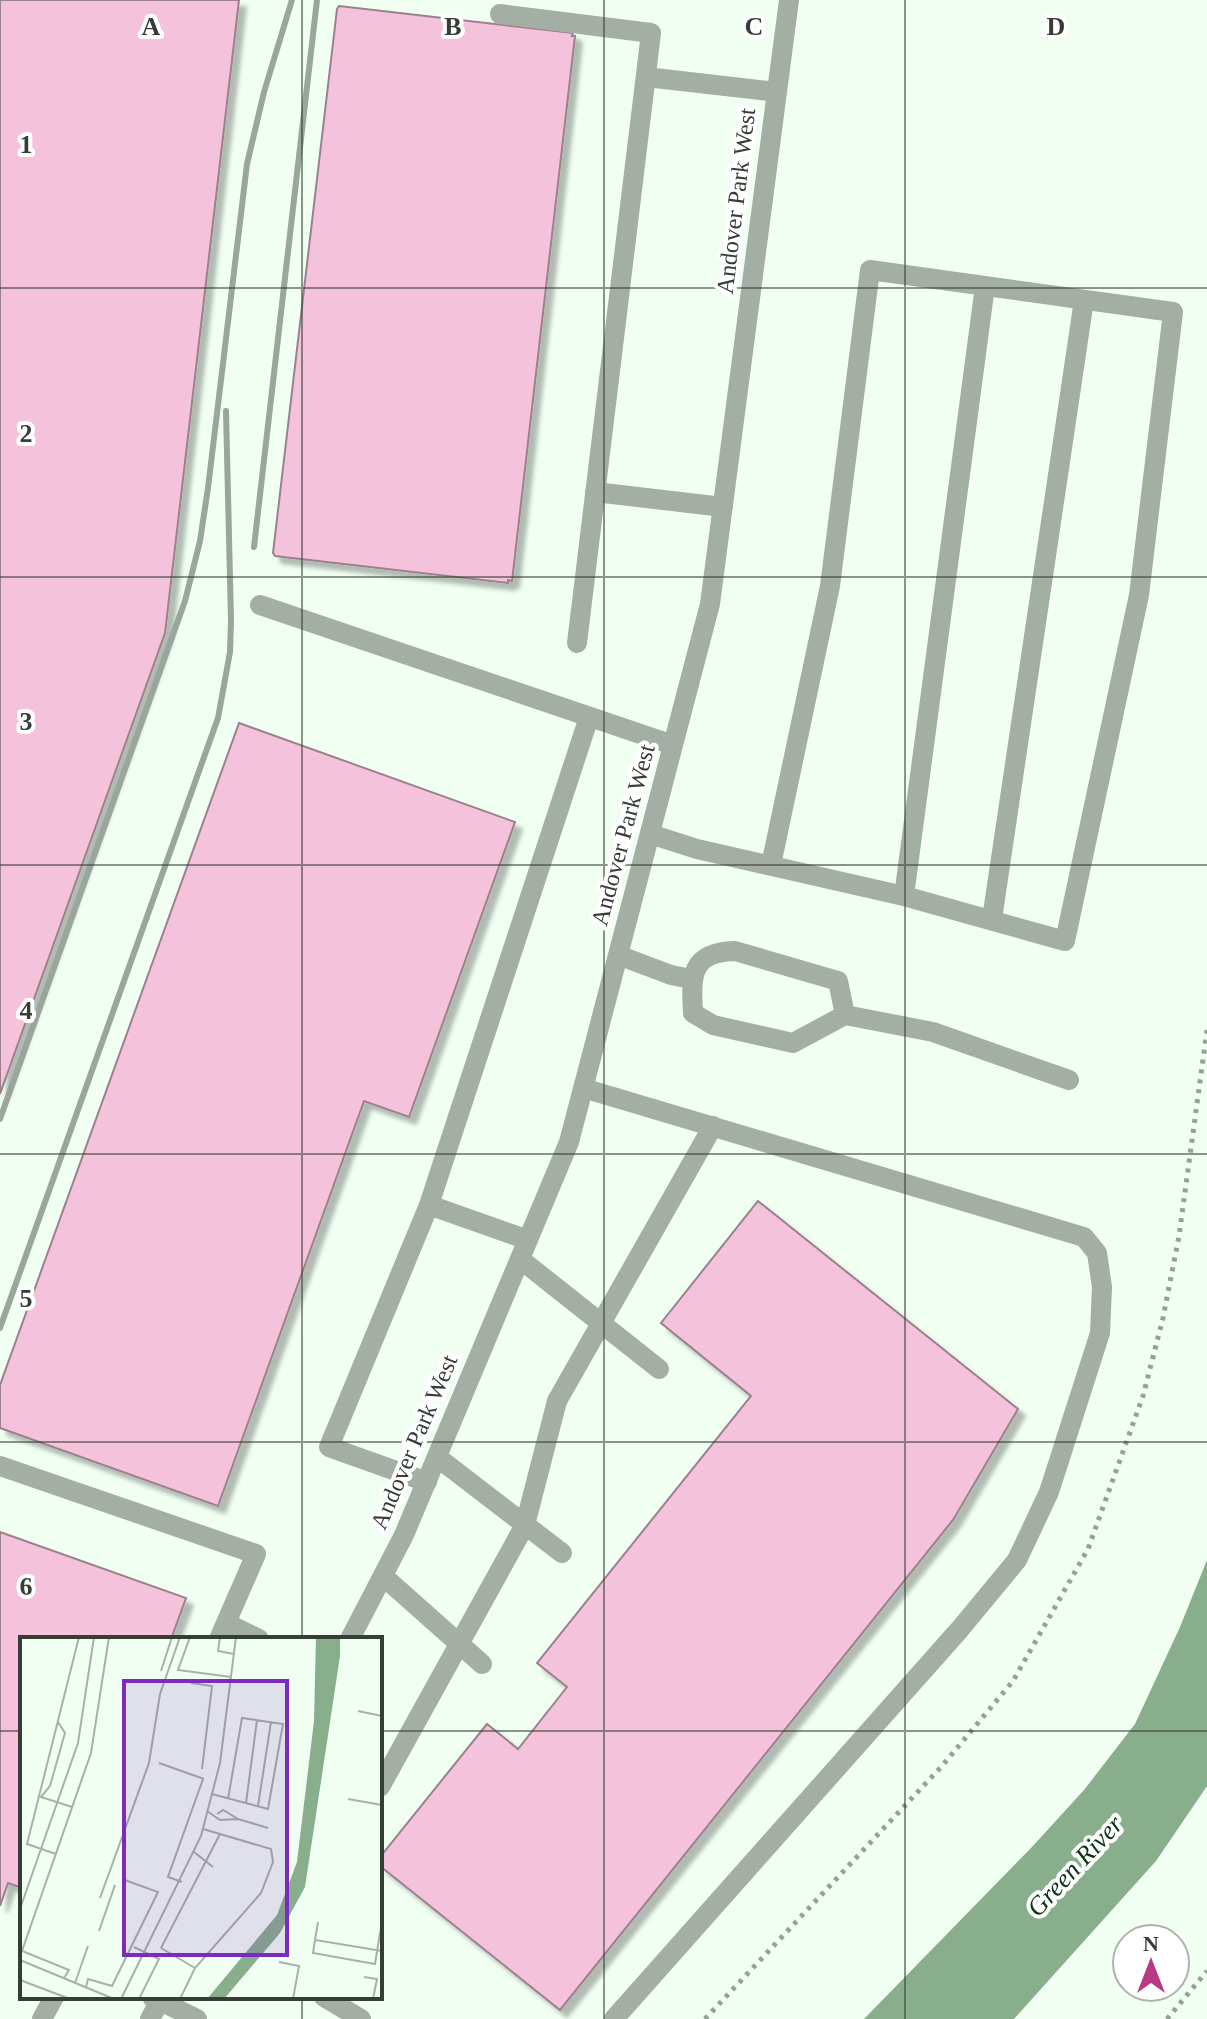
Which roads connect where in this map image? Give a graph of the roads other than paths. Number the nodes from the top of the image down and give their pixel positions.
1 (789, 0) edge
2 (500, 14) dead end
3 (646, 77) junction
4 (777, 92) junction
5 (985, 286) junction
6 (1084, 300) junction
7 (595, 492) junction
8 (723, 507) junction
9 (260, 605) dead end
10 (577, 643) dead end
11 (589, 717) junction
12 (673, 745) junction
13 (650, 834) junction
14 (771, 865) junction
15 (904, 896) junction
16 (992, 919) junction
17 (618, 955) junction
18 (691, 979) junction
19 (845, 1015) junction
20 (1069, 1080) dead end
21 (583, 1088) junction
22 (713, 1126) junction
23 (429, 1205) junction
24 (524, 1249) junction
25 (601, 1323) junction
26 (659, 1369) dead end
27 (437, 1457) junction
28 (0, 1466) edge
29 (427, 1482) junction
30 (525, 1525) junction
31 (562, 1553) dead end
32 (383, 1576) junction
33 (222, 1631) edge
34 (250, 1637) edge
35 (351, 1637) edge
36 (460, 1645) junction
37 (482, 1664) dead end
38 (382, 1783) edge
39 (53, 1999) edge
40 (327, 1999) edge
41 (156, 2003) edge
42 (42, 2019) edge
43 (197, 2019) edge
44 (361, 2019) edge
45 (614, 2019) edge

1 - 4 street, Andover Park West
2 - 3 street
3 - 4 street
3 - 7 street
4 - 8 street, Andover Park West
5 - 6 street
5 - 14 street
5 - 15 street
6 - 16 street
6 - 16 street
7 - 8 street
7 - 10 street
8 - 12 street, Andover Park West
9 - 11 street
11 - 12 street
11 - 23 street
12 - 13 street, Andover Park West
13 - 14 street
13 - 17 street, Andover Park West
14 - 15 street
15 - 16 street
17 - 18 street
17 - 21 street, Andover Park West
18 - 19 street
18 - 19 street
19 - 20 street
21 - 22 street
21 - 24 street, Andover Park West
22 - 25 street
22 - 45 street
23 - 24 street
23 - 29 street
24 - 25 street
24 - 27 street, Andover Park West
25 - 26 street
25 - 30 street
27 - 29 street, Andover Park West
27 - 30 street
28 - 33 street
29 - 32 street, Andover Park West
30 - 31 street
30 - 36 street
32 - 35 street, Andover Park West
32 - 36 street
33 - 34 street
36 - 37 street
36 - 38 street
39 - 42 street
40 - 44 street
41 - 43 street

